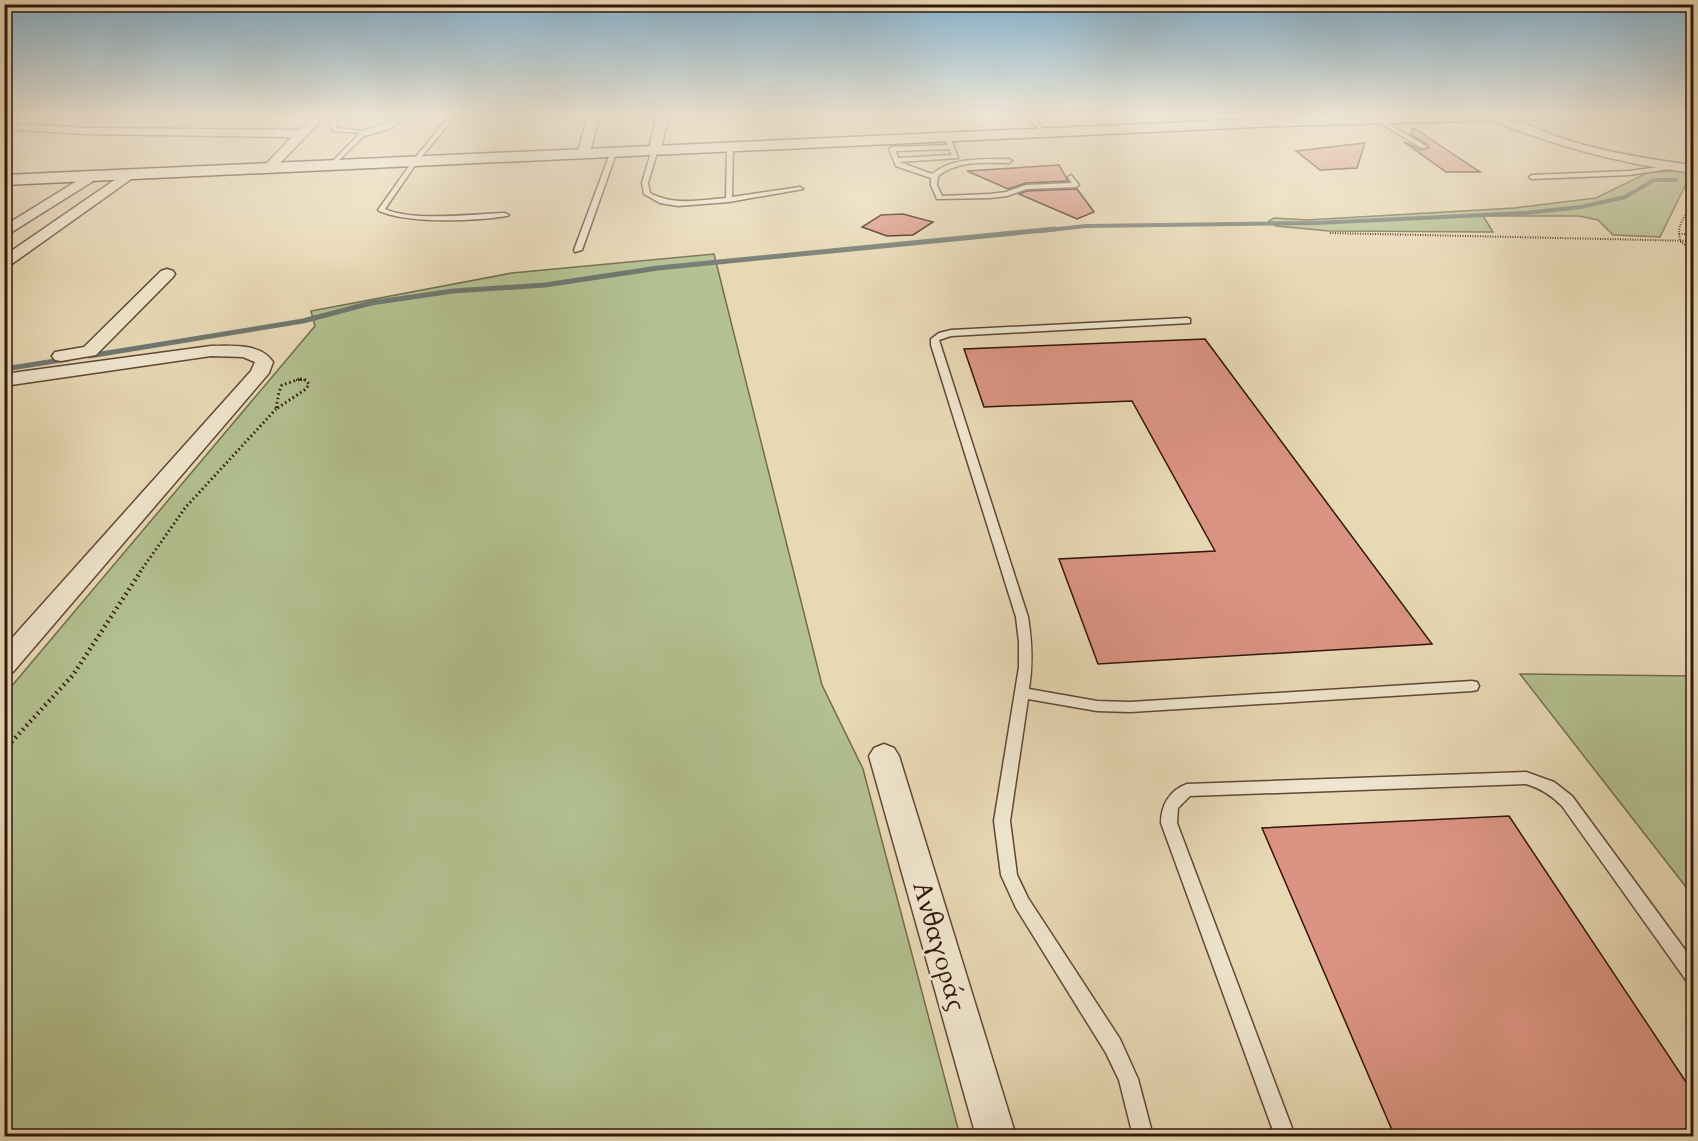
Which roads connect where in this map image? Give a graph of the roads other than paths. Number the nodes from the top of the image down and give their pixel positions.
1 (264, 167) edge
2 (411, 167) edge
3 (608, 167) edge
4 (650, 167) edge
5 (730, 167) edge
6 (905, 167) edge
7 (943, 167) edge
8 (1672, 167) edge
9 (1676, 167) edge
10 (1694, 169) edge
11 (129, 174) junction
12 (93, 175) junction
13 (935, 177) junction
14 (1071, 177) dead end
15 (1532, 177) dead end
16 (4, 180) edge
17 (800, 189) dead end
18 (729, 200) junction
19 (505, 215) dead end
20 (4, 232) edge
21 (578, 250) dead end
22 (4, 263) edge
23 (167, 274) dead end
24 (1187, 321) dead end
25 (4, 365) edge
26 (4, 380) edge
27 (4, 664) edge
28 (1472, 686) dead end
29 (1022, 693) junction
30 (884, 756) dead end
31 (1694, 977) edge
32 (996, 1137) edge
33 (1143, 1137) edge
34 (1285, 1137) edge

1 - 11 main road
2 - 19 lane
3 - 21 lane
4 - 18 lane
5 - 18 lane
6 - 13 lane
7 - 13 lane
8 - 15 lane
9 - 10 street
11 - 12 main road
11 - 22 street
12 - 16 main road
12 - 20 street
13 - 14 lane
17 - 18 lane
23 - 25 street
24 - 29 lane
26 - 27 street
28 - 29 lane
29 - 33 lane
30 - 32 street, Ανθαγοράς
31 - 34 lane

